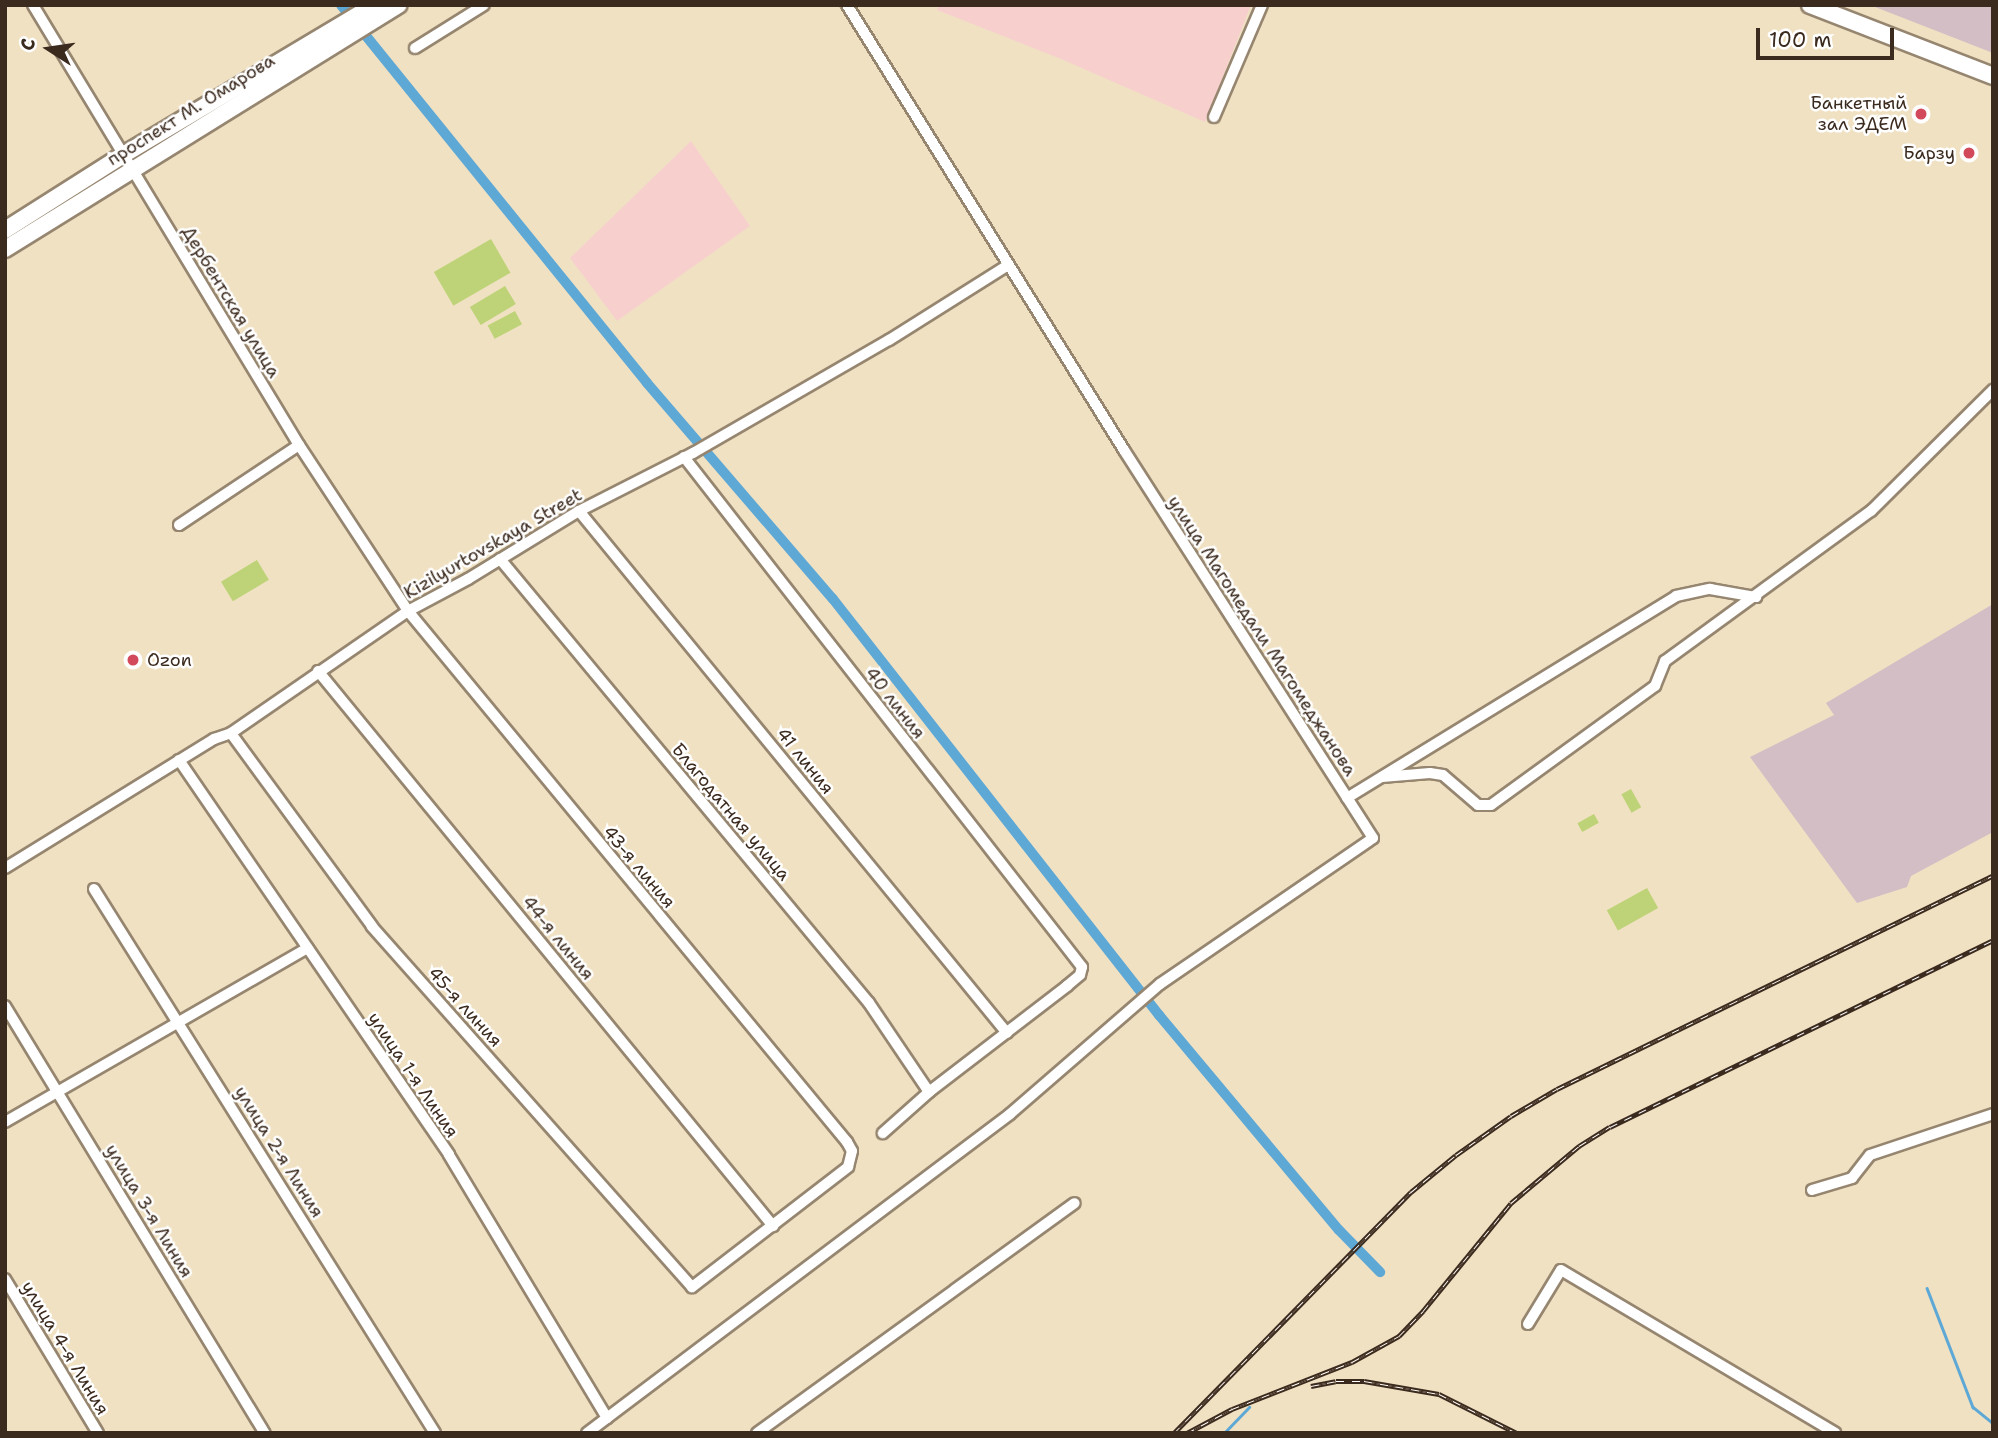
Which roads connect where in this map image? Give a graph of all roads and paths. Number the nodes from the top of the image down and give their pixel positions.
1 (33, 5) edge
2 (398, 5) edge
3 (484, 5) edge
4 (847, 5) edge
5 (1262, 5) edge
6 (1810, 5) edge
7 (373, 11) edge
8 (415, 48) dead end
9 (1993, 76) edge
10 (1214, 117) dead end
11 (127, 162) junction
12 (5, 230) edge
13 (5, 249) edge
14 (1008, 265) junction
15 (1993, 390) edge
16 (299, 445) junction
17 (688, 455) junction
18 (579, 511) junction
19 (179, 525) dead end
20 (500, 559) junction
21 (1756, 597) junction
22 (408, 611) junction
23 (318, 671) junction
24 (232, 733) junction
25 (179, 760) junction
26 (1382, 777) junction
27 (1346, 798) junction
28 (5, 868) edge
29 (94, 888) dead end
30 (307, 948) junction
31 (5, 1006) edge
32 (179, 1021) junction
33 (1007, 1033) junction
34 (57, 1090) junction
35 (929, 1092) junction
36 (1993, 1114) edge
37 (5, 1122) edge
38 (883, 1133) dead end
39 (1812, 1190) dead end
40 (1075, 1203) dead end
41 (773, 1226) junction
42 (5, 1279) edge
43 (1528, 1324) dead end
44 (607, 1418) junction
45 (98, 1433) edge
46 (265, 1433) edge
47 (435, 1433) edge
48 (587, 1433) edge
49 (757, 1433) edge
50 (1835, 1433) edge

1 - 11 street, Дербентская улица
2 - 7 main road, проспект М. Омарова
3 - 8 street
4 - 14 street, улица Магомедали Магомеджановa
5 - 10 street
6 - 9 main road
7 - 11 main road, проспект М. Омарова
11 - 12 main road, проспект М. Омарова
11 - 13 main road, проспект М. Омарова
11 - 16 street, Дербентская улица
14 - 17 street, Kizilyurtovskaya Street
14 - 27 street, улица Магомедали Магомеджановa
15 - 21 street
16 - 19 street
16 - 22 street, Дербентская улица
17 - 18 street, Kizilyurtovskaya Street
17 - 33 street, 40 линия
18 - 20 street, Kizilyurtovskaya Street
18 - 33 street, 41 линия
20 - 22 street, Kizilyurtovskaya Street
20 - 35 street, Благодатная улица
21 - 26 street, улица Магомедали Магомеджановa
21 - 26 street
22 - 23 street, Kizilyurtovskaya Street
22 - 41 street, 43-я линия
23 - 24 street, Kizilyurtovskaya Street
23 - 41 street, 44-я линия
24 - 25 street, Kizilyurtovskaya Street
24 - 41 street, 45-я линия
25 - 28 street, Kizilyurtovskaya Street
25 - 30 street, улица 1-я Линия
26 - 27 street, улица Магомедали Магомеджановa
27 - 44 street
29 - 32 street, улица 2-я Линия
30 - 32 street
30 - 44 street, улица 1-я Линия
31 - 34 street, улица 3-я Линия
32 - 34 street
32 - 47 street, улица 2-я Линия
33 - 35 street
34 - 37 street
34 - 46 street, улица 3-я Линия
35 - 38 street
36 - 39 street
40 - 49 street
42 - 45 street, улица 4-я Линия
43 - 50 street
44 - 48 street

